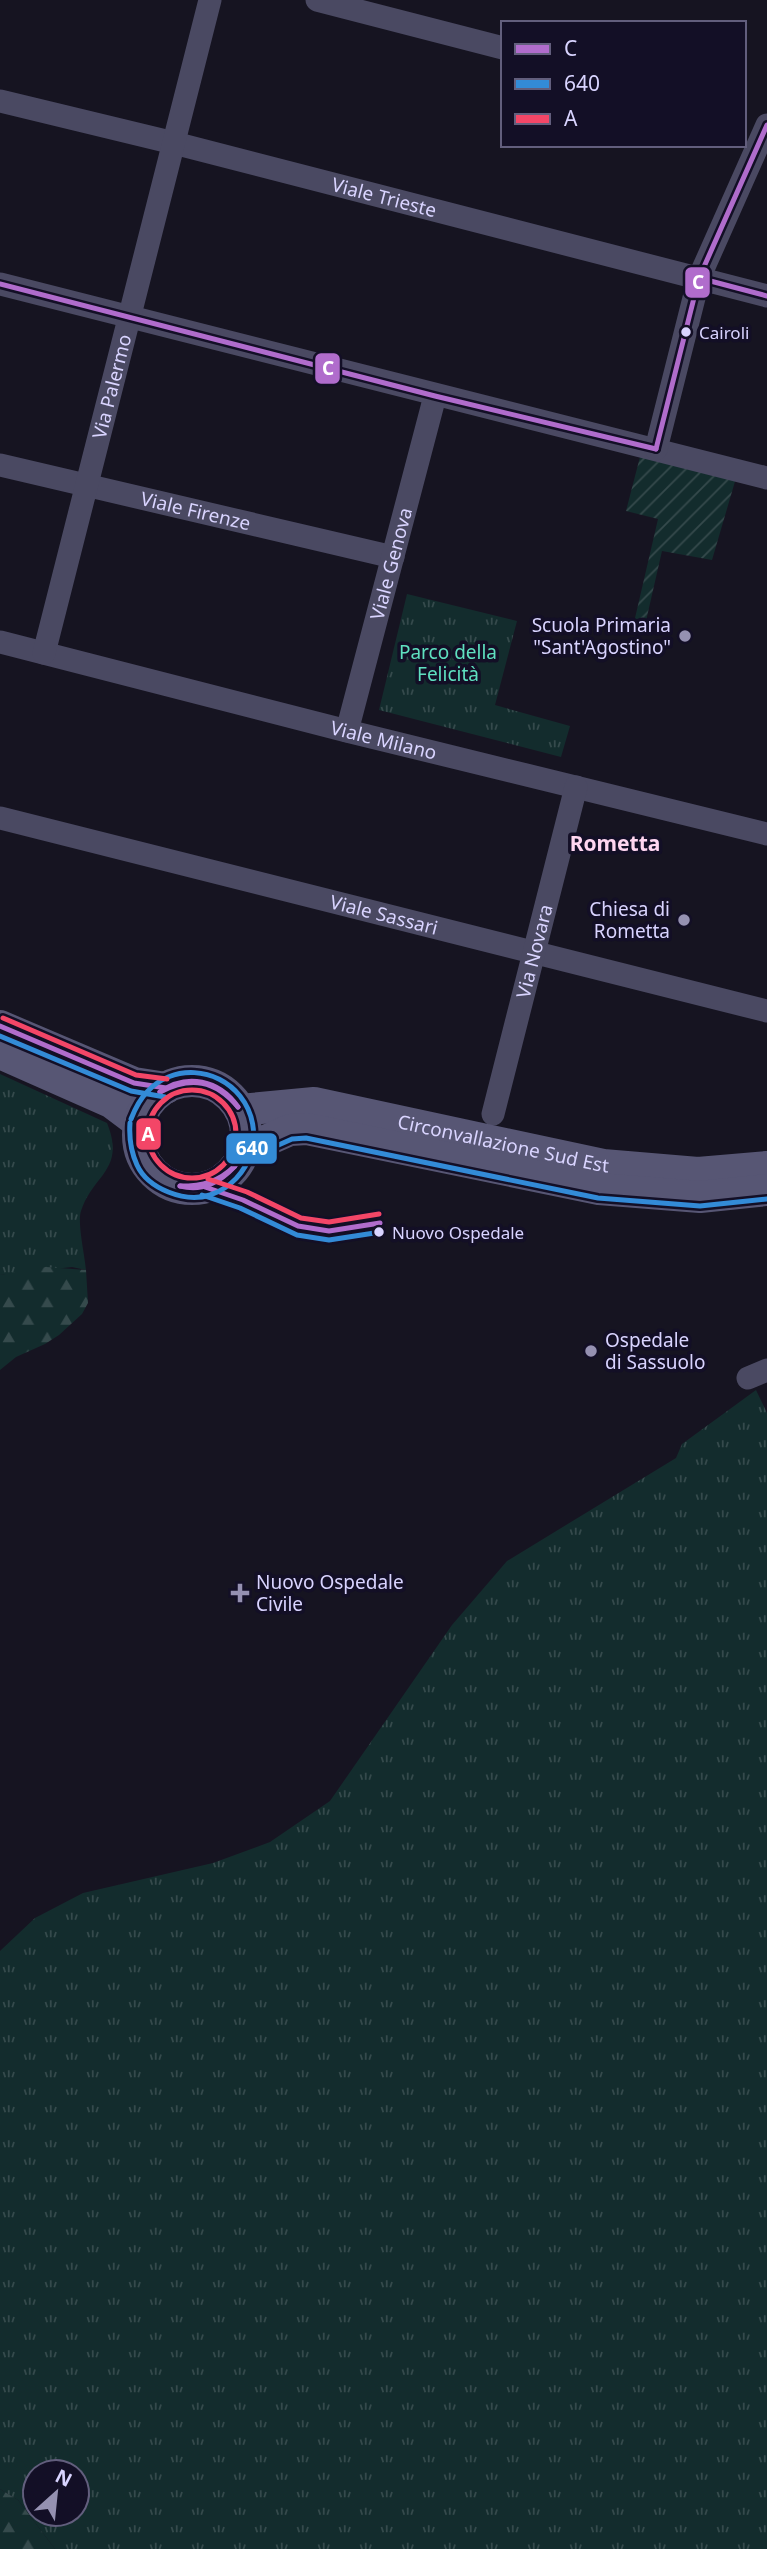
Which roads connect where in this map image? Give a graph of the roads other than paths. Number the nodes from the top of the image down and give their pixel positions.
1 (211, 0) edge
2 (317, 0) edge
3 (501, 47) edge
4 (0, 101) edge
5 (757, 133) edge
6 (174, 143) junction
7 (699, 278) junction
8 (0, 284) edge
9 (767, 296) edge
10 (128, 317) junction
11 (435, 396) junction
12 (656, 449) junction
13 (0, 465) edge
14 (767, 478) edge
15 (88, 487) junction
16 (393, 557) junction
17 (0, 642) edge
18 (44, 653) junction
19 (346, 731) junction
20 (576, 787) junction
21 (0, 818) edge
22 (767, 834) edge
23 (534, 953) junction
24 (767, 1011) edge
25 (0, 1026) edge
26 (0, 1053) edge
27 (166, 1088) junction
28 (240, 1110) junction
29 (494, 1114) dead end
30 (139, 1123) junction
31 (243, 1151) junction
32 (767, 1167) edge
33 (767, 1191) edge

1 - 6 street, Via Palermo
2 - 3 street
4 - 6 street, Viale Trieste
5 - 7 street
6 - 7 street, Viale Trieste
6 - 10 street, Via Palermo
7 - 9 street, Viale Trieste
7 - 12 street
8 - 10 street
10 - 11 street
10 - 15 street, Via Palermo
11 - 12 street
11 - 16 street, Viale Genova
12 - 14 street
13 - 15 street, Viale Firenze
15 - 16 street, Viale Firenze
15 - 18 street, Via Palermo
16 - 19 street, Viale Genova
17 - 18 street, Viale Milano
18 - 19 street, Viale Milano
19 - 20 street, Viale Milano
20 - 22 street, Viale Milano
20 - 23 street, Via Novara
21 - 23 street, Viale Sassari
23 - 24 street, Viale Sassari
23 - 29 street, Via Novara
25 - 27 main road
26 - 30 main road
27 - 28 main road
27 - 30 main road
28 - 31 main road
28 - 32 main road, Circonvallazione Sud Est
30 - 31 main road, Circonvallazione Sud Est
31 - 33 main road, Circonvallazione Sud Est

